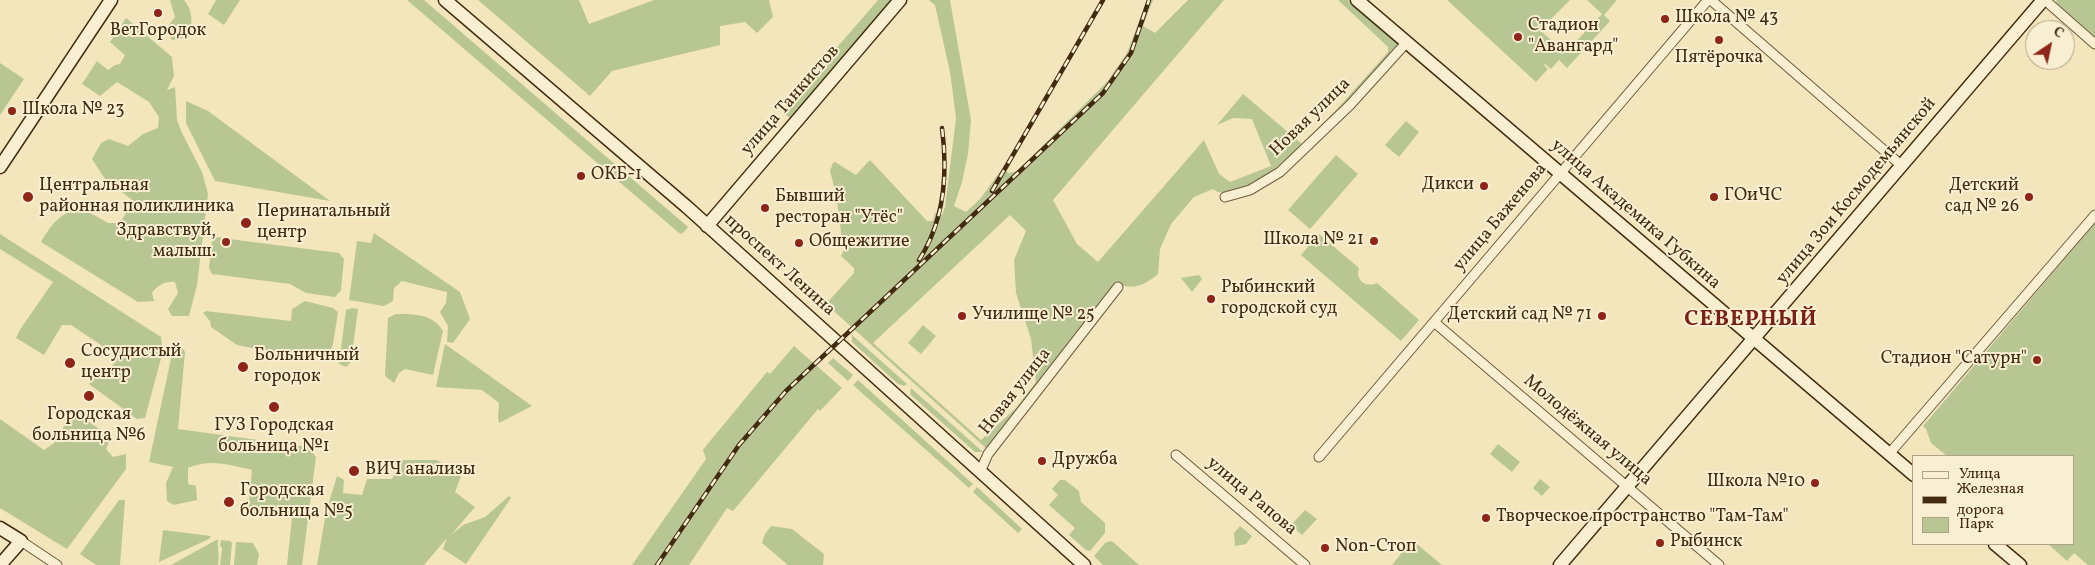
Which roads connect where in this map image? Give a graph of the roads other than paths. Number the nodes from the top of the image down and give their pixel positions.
1 (112, 0) edge
2 (445, 0) edge
3 (900, 0) edge
4 (1357, 0) edge
5 (1709, 0) edge
6 (2044, 0) edge
7 (1406, 43) junction
8 (2095, 44) edge
9 (1902, 166) junction
10 (0, 167) edge
11 (1560, 174) junction
12 (1226, 197) dead end
13 (2095, 215) edge
14 (707, 226) junction
15 (1118, 286) dead end
16 (1434, 322) junction
17 (1754, 339) junction
18 (1889, 454) junction
19 (1176, 455) dead end
20 (1319, 457) dead end
21 (980, 472) junction
22 (1912, 473) edge
23 (1627, 487) junction
24 (0, 528) edge
25 (20, 541) junction
26 (1996, 545) edge
27 (0, 565) edge
28 (57, 565) edge
29 (1084, 565) edge
30 (1305, 565) edge
31 (1560, 565) edge
32 (1718, 565) edge
33 (2020, 565) edge

1 - 10 street
2 - 14 street, проспект Ленина
3 - 14 street, улица Танкистов
4 - 7 street, улица Академика Губкина
5 - 9 street
5 - 11 street, улица Баженова
6 - 8 street
6 - 9 street, улица Зои Космодемьянской
7 - 11 street, улица Академика Губкина
7 - 12 street, Новая улица
9 - 17 street, улица Зои Космодемьянской
11 - 16 street, улица Баженова
11 - 17 street, улица Академика Губкина
13 - 18 street
14 - 21 street, проспект Ленина
15 - 21 street, Новая улица
16 - 20 street, улица Баженова
16 - 23 street, Молодёжная улица
17 - 18 street, улица Академика Губкина
17 - 23 street, улица Зои Космодемьянской
18 - 22 street, улица Академика Губкина
19 - 30 street, улица Рапова
21 - 29 street, проспект Ленина
23 - 31 street, улица Зои Космодемьянской
23 - 32 street, Молодёжная улица
24 - 25 street
25 - 27 street
25 - 28 street
26 - 33 street

